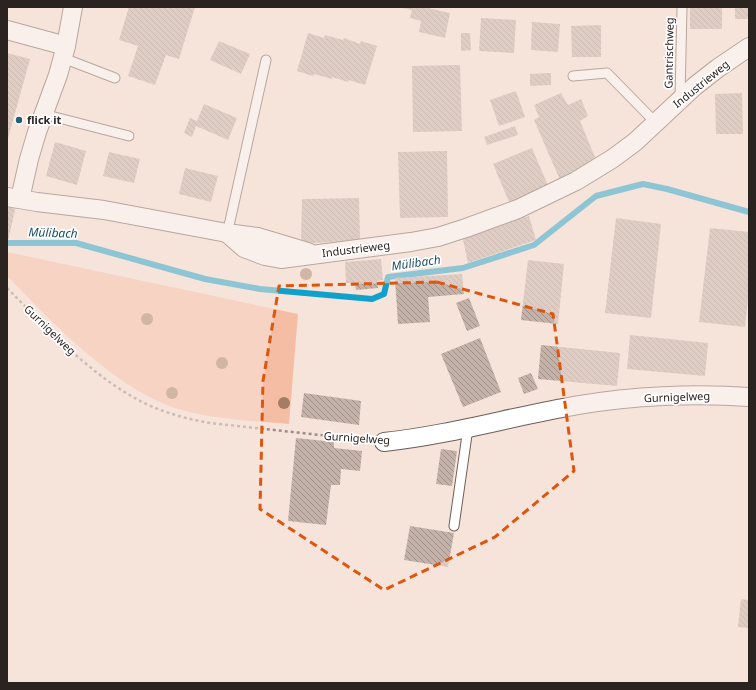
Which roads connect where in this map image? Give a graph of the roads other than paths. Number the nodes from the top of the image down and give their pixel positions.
1 (73, 7) edge
2 (682, 7) edge
3 (7, 30) edge
4 (749, 48) edge
5 (64, 52) junction
6 (266, 60) dead end
7 (573, 76) dead end
8 (115, 78) dead end
9 (680, 99) junction
10 (44, 114) junction
11 (656, 123) junction
12 (129, 136) dead end
13 (14, 198) edge
14 (227, 233) junction
15 (749, 397) edge
16 (468, 428) junction
17 (384, 442) road end
18 (454, 526) dead end

1 - 5 street
2 - 9 lane, Gantrischweg
3 - 5 street
4 - 9 street, Industrieweg
5 - 8 lane
5 - 10 street
6 - 14 lane
7 - 11 lane
9 - 11 street, Industrieweg
10 - 12 lane
10 - 13 street
11 - 14 street, Industrieweg
13 - 14 street, Industrieweg
15 - 16 street, Gurnigelweg
16 - 17 street, Gurnigelweg
16 - 18 lane

